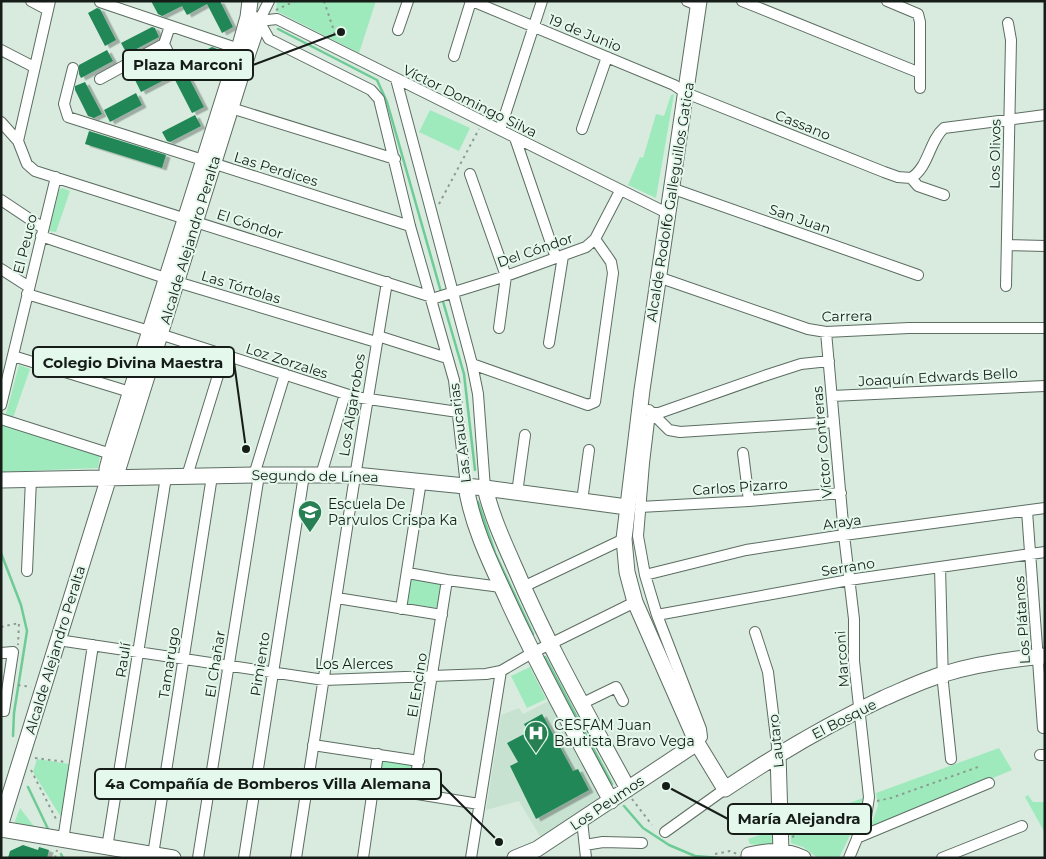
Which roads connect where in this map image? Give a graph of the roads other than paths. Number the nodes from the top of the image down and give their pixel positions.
1 (31, 1) edge
2 (250, 1) edge
3 (270, 1) edge
4 (408, 1) edge
5 (472, 1) edge
6 (542, 1) edge
7 (742, 1) edge
8 (887, 1) edge
9 (908, 1) edge
10 (100, 2) edge
11 (695, 3) edge
12 (49, 6) edge
13 (918, 14) junction
14 (254, 19) junction
15 (1008, 23) dead end
16 (170, 26) junction
17 (534, 27) junction
18 (398, 30) dead end
19 (164, 44) junction
20 (239, 49) junction
21 (1, 50) edge
22 (454, 56) dead end
23 (607, 57) junction
24 (34, 67) junction
25 (73, 68) dead end
26 (176, 68) dead end
27 (920, 73) junction
28 (100, 79) dead end
29 (396, 79) junction
30 (920, 88) dead end
31 (686, 93) junction
32 (231, 108) junction
33 (1045, 116) edge
34 (1009, 120) junction
35 (1, 122) edge
36 (582, 129) dead end
37 (500, 130) junction
38 (515, 138) junction
39 (18, 141) junction
40 (395, 159) junction
41 (209, 162) junction
42 (470, 174) dead end
43 (56, 178) junction
44 (911, 178) junction
45 (672, 188) junction
46 (620, 191) junction
47 (944, 195) dead end
48 (1, 200) edge
49 (667, 213) junction
50 (191, 220) junction
51 (410, 226) junction
52 (42, 232) junction
53 (595, 239) junction
54 (1007, 246) junction
55 (1045, 246) edge
56 (559, 257) junction
57 (1, 269) edge
58 (918, 275) dead end
59 (506, 276) junction
60 (658, 276) junction
61 (171, 280) junction
62 (387, 282) junction
63 (1006, 286) dead end
64 (28, 291) junction
65 (451, 293) junction
66 (433, 296) junction
67 (499, 328) dead end
68 (1045, 328) edge
69 (826, 332) junction
70 (155, 333) junction
71 (377, 339) junction
72 (549, 343) dead end
73 (13, 356) junction
74 (224, 356) junction
75 (447, 358) junction
76 (829, 361) junction
77 (472, 364) junction
78 (285, 374) junction
79 (1045, 386) edge
80 (130, 392) junction
81 (345, 394) junction
82 (832, 396) junction
83 (367, 400) junction
84 (640, 402) junction
85 (1, 405) edge
86 (458, 412) junction
87 (652, 413) junction
88 (1, 419) edge
89 (834, 422) junction
90 (526, 435) dead end
91 (589, 450) dead end
92 (743, 453) dead end
93 (111, 454) junction
94 (256, 475) junction
95 (304, 475) junction
96 (321, 475) junction
97 (355, 475) junction
98 (187, 476) junction
99 (212, 476) junction
100 (109, 477) junction
101 (166, 477) junction
102 (31, 479) junction
103 (1, 480) edge
104 (421, 481) junction
105 (466, 486) junction
106 (485, 488) junction
107 (516, 492) junction
108 (841, 493) junction
109 (582, 501) junction
110 (749, 501) junction
111 (634, 507) junction
112 (1045, 508) edge
113 (1027, 511) junction
114 (844, 535) junction
115 (624, 539) junction
116 (1045, 552) edge
117 (1031, 554) junction
118 (940, 567) junction
119 (26, 571) dead end
120 (408, 573) junction
121 (645, 576) junction
122 (448, 580) junction
123 (849, 580) junction
124 (501, 587) junction
125 (523, 587) junction
126 (337, 598) junction
127 (635, 602) junction
128 (401, 609) junction
129 (442, 615) junction
130 (657, 615) junction
131 (756, 632) dead end
132 (58, 640) junction
133 (550, 644) junction
134 (93, 645) junction
135 (138, 652) junction
136 (1, 653) edge
137 (532, 653) junction
138 (1042, 656) edge
139 (183, 659) junction
140 (228, 666) junction
141 (501, 671) junction
142 (273, 672) junction
143 (943, 674) junction
144 (432, 676) junction
145 (324, 680) junction
146 (5, 683) edge
147 (622, 701) dead end
148 (582, 704) junction
149 (860, 709) junction
150 (1, 711) edge
151 (1043, 728) dead end
152 (697, 744) junction
153 (313, 745) junction
154 (378, 754) junction
155 (778, 754) junction
156 (951, 759) dead end
157 (419, 761) junction
158 (17, 772) edge
159 (989, 783) dead end
160 (374, 788) junction
161 (725, 789) junction
162 (628, 790) junction
163 (413, 794) junction
164 (611, 801) junction
165 (479, 804) junction
166 (582, 820) junction
167 (1, 823) edge
168 (1022, 826) dead end
169 (1, 829) edge
170 (665, 832) dead end
171 (857, 838) junction
172 (63, 840) junction
173 (642, 843) dead end
174 (585, 845) junction
175 (108, 848) junction
176 (781, 852) junction
177 (537, 854) edge
178 (146, 855) edge
179 (745, 856) edge
180 (946, 857) edge
181 (173, 858) edge
182 (198, 858) edge
183 (244, 858) edge
184 (296, 858) edge
185 (363, 858) edge
186 (471, 858) edge
187 (515, 858) edge
188 (586, 858) edge
189 (803, 858) edge
190 (849, 858) edge

1 - 12 street
2 - 14 street, Alcalde Alejandro Peralta
3 - 14 street, Alcalde Alejandro Peralta
4 - 18 street
5 - 17 street, 19 de Junio
5 - 22 street
6 - 17 street
7 - 27 street
8 - 13 street
9 - 13 street
10 - 16 street
11 - 31 street, Alcalde Rodolfo Galleguillos Gatica
12 - 24 street
13 - 27 street
14 - 20 street, Alcalde Alejandro Peralta
14 - 29 street, Víctor Domingo Silva
14 - 32 street, Alcalde Alejandro Peralta
14 - 40 street, Las Araucarias
15 - 34 street, Los Olivos
16 - 19 street
16 - 20 street
17 - 23 street, 19 de Junio
17 - 37 street
19 - 26 street
19 - 28 street
20 - 41 street, Alcalde Alejandro Peralta
21 - 24 street
23 - 31 street, 19 de Junio
23 - 36 street
24 - 39 street
25 - 41 street, Las Perdices
27 - 30 street
29 - 37 street, Víctor Domingo Silva
29 - 65 street, Las Araucarias
31 - 44 street, Cassano
31 - 45 street, Alcalde Rodolfo Galleguillos Gatica
32 - 40 street
32 - 41 street, Alcalde Alejandro Peralta
33 - 34 street
34 - 44 street
34 - 54 street, Los Olivos
35 - 39 street, El Cóndor
37 - 38 street, Víctor Domingo Silva
38 - 46 street, Víctor Domingo Silva
38 - 56 street
39 - 43 street, El Cóndor
40 - 51 street, Las Araucarias
41 - 50 street, Alcalde Alejandro Peralta
41 - 51 street, Las Perdices
42 - 59 street
43 - 50 street, El Cóndor
43 - 52 street, El Peuco
44 - 47 street, Cassano
45 - 49 street, Alcalde Rodolfo Galleguillos Gatica
45 - 58 street, San Juan
46 - 49 street, Víctor Domingo Silva
46 - 53 street, Del Cóndor
48 - 52 street, Las Tórtolas
49 - 60 street, Alcalde Rodolfo Galleguillos Gatica
50 - 61 street, Alcalde Alejandro Peralta
50 - 62 street, El Cóndor
51 - 66 street, Las Araucarias
52 - 61 street, Las Tórtolas
52 - 64 street, El Peuco
53 - 56 street, Del Cóndor
53 - 77 street
54 - 55 street
54 - 63 street, Los Olivos
56 - 59 street, Del Cóndor
56 - 72 street
57 - 64 street, Loz Zorzales
59 - 65 street, Del Cóndor
59 - 67 street
60 - 69 street, Carrera
60 - 84 street, Alcalde Rodolfo Galleguillos Gatica
61 - 70 street, Alcalde Alejandro Peralta
61 - 71 street, Las Tórtolas
62 - 66 street, El Cóndor
62 - 71 street, Los Algarrobos
64 - 70 street, Loz Zorzales
64 - 73 street, El Peuco
65 - 66 street, Del Cóndor
65 - 77 street, Las Araucarias
66 - 75 street, Las Araucarias
68 - 69 street, Carrera
69 - 76 street, Víctor Contreras
70 - 74 street, Loz Zorzales
70 - 80 street, Alcalde Alejandro Peralta
70 - 100 street, Alcalde Alejandro Peralta
71 - 75 street, Las Tórtolas
71 - 83 street, Los Algarrobos
73 - 80 street
73 - 85 street, El Peuco
74 - 78 street, Loz Zorzales
74 - 98 street
75 - 86 street, Las Araucarias
76 - 82 street, Víctor Contreras
76 - 87 street
77 - 106 street, Las Araucarias
78 - 81 street, Loz Zorzales
78 - 94 street, El Chañar
79 - 82 street, Joaquín Edwards Bello
80 - 93 street, Alcalde Alejandro Peralta
81 - 83 street, Loz Zorzales
81 - 96 street
82 - 89 street, Víctor Contreras
83 - 86 street, Loz Zorzales
83 - 97 street, Los Algarrobos
84 - 87 street
84 - 111 street, Alcalde Rodolfo Galleguillos Gatica
86 - 105 street, Las Araucarias
87 - 89 street
87 - 111 street, Alcalde Rodolfo Galleguillos Gatica
88 - 93 street
89 - 108 street, Víctor Contreras
90 - 107 street
91 - 109 street
92 - 110 street
93 - 100 street, Alcalde Alejandro Peralta
94 - 95 street, Segundo de Línea
94 - 99 street, Segundo de Línea
94 - 140 street, El Chañar
95 - 96 street, Segundo de Línea
95 - 142 street, Pimiento
96 - 97 street, Segundo de Línea
97 - 104 street, Segundo de Línea
97 - 126 street, Los Algarrobos
98 - 99 street, Segundo de Línea
98 - 101 street, Segundo de Línea
99 - 139 street, Tamarugo
100 - 101 street, Segundo de Línea
100 - 102 street, Segundo de Línea
100 - 132 street, Alcalde Alejandro Peralta
101 - 135 street, Raulí
102 - 103 street, Segundo de Línea
102 - 119 street
104 - 105 street, Segundo de Línea
104 - 120 street
105 - 106 street, Segundo de Línea
105 - 124 street, Las Araucarias
106 - 107 street, Segundo de Línea
106 - 125 street, Las Araucarias
107 - 109 street, Segundo de Línea
108 - 110 street, Carlos Pizarro
108 - 114 street, Víctor Contreras
109 - 111 street, Segundo de Línea
110 - 111 street, Carlos Pizarro
111 - 115 street, Alcalde Rodolfo Galleguillos Gatica
111 - 121 street, Alcalde Rodolfo Galleguillos Gatica
112 - 113 street, Araya
113 - 114 street, Araya
113 - 117 street, Los Plátanos
114 - 121 street, Araya
114 - 123 street, Víctor Contreras
115 - 125 street
115 - 127 street, Alcalde Rodolfo Galleguillos Gatica
116 - 117 street, Serrano
117 - 118 street, Serrano
117 - 138 street, Los Plátanos
118 - 123 street, Serrano
118 - 143 street
120 - 122 street
120 - 128 street
121 - 130 street, Alcalde Rodolfo Galleguillos Gatica
122 - 124 street
122 - 129 street, El Encino
123 - 130 street, Serrano
123 - 149 street, Marconi
124 - 137 street, Las Araucarias
125 - 133 street, Las Araucarias
126 - 128 street
126 - 145 street, Los Algarrobos
127 - 133 street, Los Alerces
127 - 152 street, Alcalde Rodolfo Galleguillos Gatica
128 - 129 street
129 - 144 street, El Encino
130 - 152 street, Alcalde Rodolfo Galleguillos Gatica
131 - 155 street, Lautaro
132 - 134 street, Los Alerces
132 - 158 street, Alcalde Alejandro Peralta
133 - 137 street, Los Alerces
133 - 148 street, Las Araucarias
134 - 135 street, Los Alerces
134 - 172 street
135 - 139 street, Los Alerces
135 - 175 street, Raulí
136 - 146 street
137 - 141 street, Los Alerces
137 - 164 street, Las Araucarias
138 - 143 street, El Bosque
138 - 151 street, Los Plátanos
139 - 140 street, Los Alerces
139 - 178 street, Tamarugo
140 - 142 street, Los Alerces
140 - 182 street, El Chañar
141 - 144 street, Los Alerces
141 - 165 street
142 - 145 street, Los Alerces
142 - 183 street, Pimiento
143 - 149 street, El Bosque
143 - 156 street
144 - 145 street, Los Alerces
144 - 157 street, El Encino
145 - 153 street, Los Algarrobos
146 - 150 street
147 - 148 street
148 - 162 street, Las Araucarias
149 - 155 street, El Bosque
149 - 171 street, Marconi
152 - 161 street, Alcalde Rodolfo Galleguillos Gatica
152 - 162 street, Los Peumos
153 - 154 street
153 - 184 street, Los Algarrobos
154 - 157 street
154 - 160 street
155 - 161 street, El Bosque
155 - 176 street, Lautaro
157 - 163 street, El Encino
158 - 167 street, Alcalde Alejandro Peralta
159 - 171 street
160 - 163 street
160 - 185 street
161 - 170 street, El Bosque
162 - 164 street, Los Peumos
163 - 165 street
164 - 166 street, Los Peumos
165 - 186 street
166 - 174 street
166 - 177 street, Los Peumos
168 - 180 street
169 - 172 street
171 - 190 street, Marconi
172 - 175 street
173 - 174 street
174 - 188 street
175 - 178 street
176 - 179 street
176 - 189 street
177 - 187 street, Los Peumos
178 - 181 street

